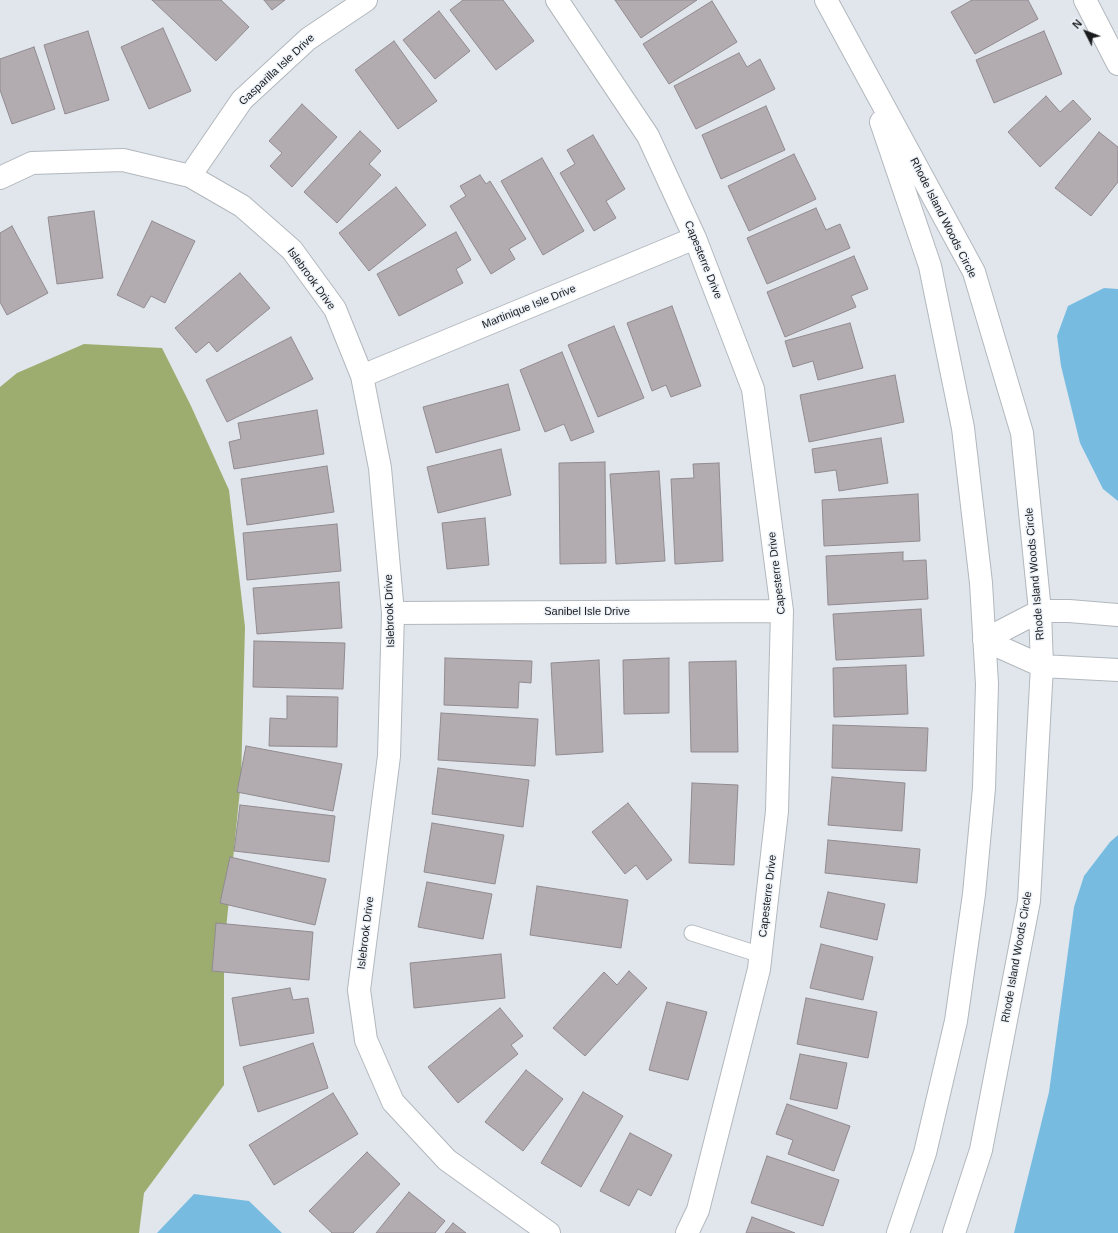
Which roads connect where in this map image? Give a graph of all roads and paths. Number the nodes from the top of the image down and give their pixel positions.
1 (366, 0) edge
2 (557, 0) edge
3 (826, 0) edge
4 (1085, 0) edge
5 (861, 62) junction
6 (1118, 64) edge
7 (190, 176) junction
8 (0, 178) edge
9 (695, 238) junction
10 (362, 376) junction
11 (782, 611) junction
12 (1040, 611) junction
13 (393, 613) junction
14 (1118, 615) edge
15 (984, 640) junction
16 (1042, 666) junction
17 (1118, 670) edge
18 (692, 933) dead end
19 (761, 955) junction
20 (549, 1233) edge
21 (688, 1233) edge
22 (898, 1233) edge
23 (954, 1233) edge

1 - 7 street, Gasparilla Isle Drive
2 - 9 street, Capesterre Drive
3 - 5 street, Rhode Island Woods Circle
4 - 6 street
5 - 12 street, Rhode Island Woods Circle
5 - 15 street, Rhode Island Woods Circle
7 - 8 street, Islebrook Drive
7 - 10 street, Islebrook Drive
9 - 10 street, Martinique Isle Drive
9 - 11 street, Capesterre Drive
10 - 13 street, Islebrook Drive
11 - 13 street, Sanibel Isle Drive
11 - 19 street, Capesterre Drive
12 - 14 street
12 - 15 street
12 - 16 street, Rhode Island Woods Circle
13 - 20 street, Islebrook Drive
15 - 16 street
15 - 22 street, Rhode Island Woods Circle
16 - 17 street
16 - 23 street, Rhode Island Woods Circle
18 - 19 lane
19 - 21 street, Capesterre Drive

